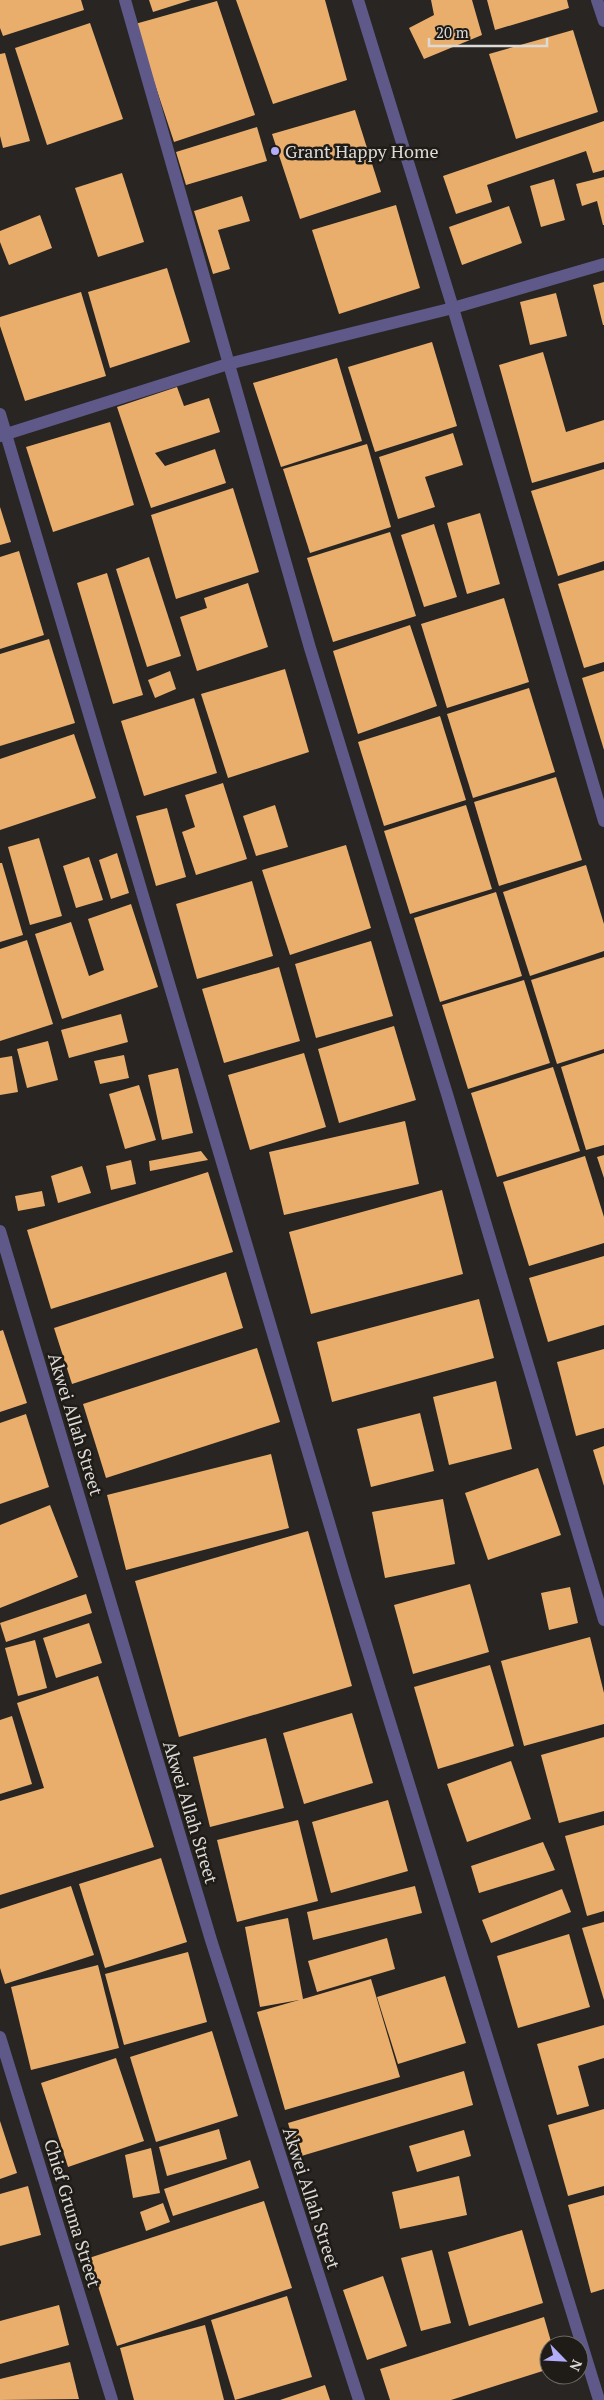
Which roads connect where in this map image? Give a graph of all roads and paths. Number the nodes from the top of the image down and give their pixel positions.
1 (125, 0) edge
2 (358, 0) edge
3 (597, 0) edge
4 (604, 21) edge
5 (604, 264) edge
6 (453, 308) junction
7 (228, 364) junction
8 (0, 414) edge
9 (3, 435) edge
10 (604, 822) edge
11 (0, 1231) edge
12 (604, 1620) edge
13 (0, 2037) edge
14 (112, 2400) edge
15 (359, 2400) edge
16 (599, 2400) edge

1 - 7 street
2 - 6 street
3 - 4 street
5 - 6 street
6 - 7 street
6 - 10 street
7 - 9 street
7 - 12 street
8 - 9 street
9 - 16 street
11 - 15 street, Akwei Allah Street
13 - 14 street, Chief Gruma Street

